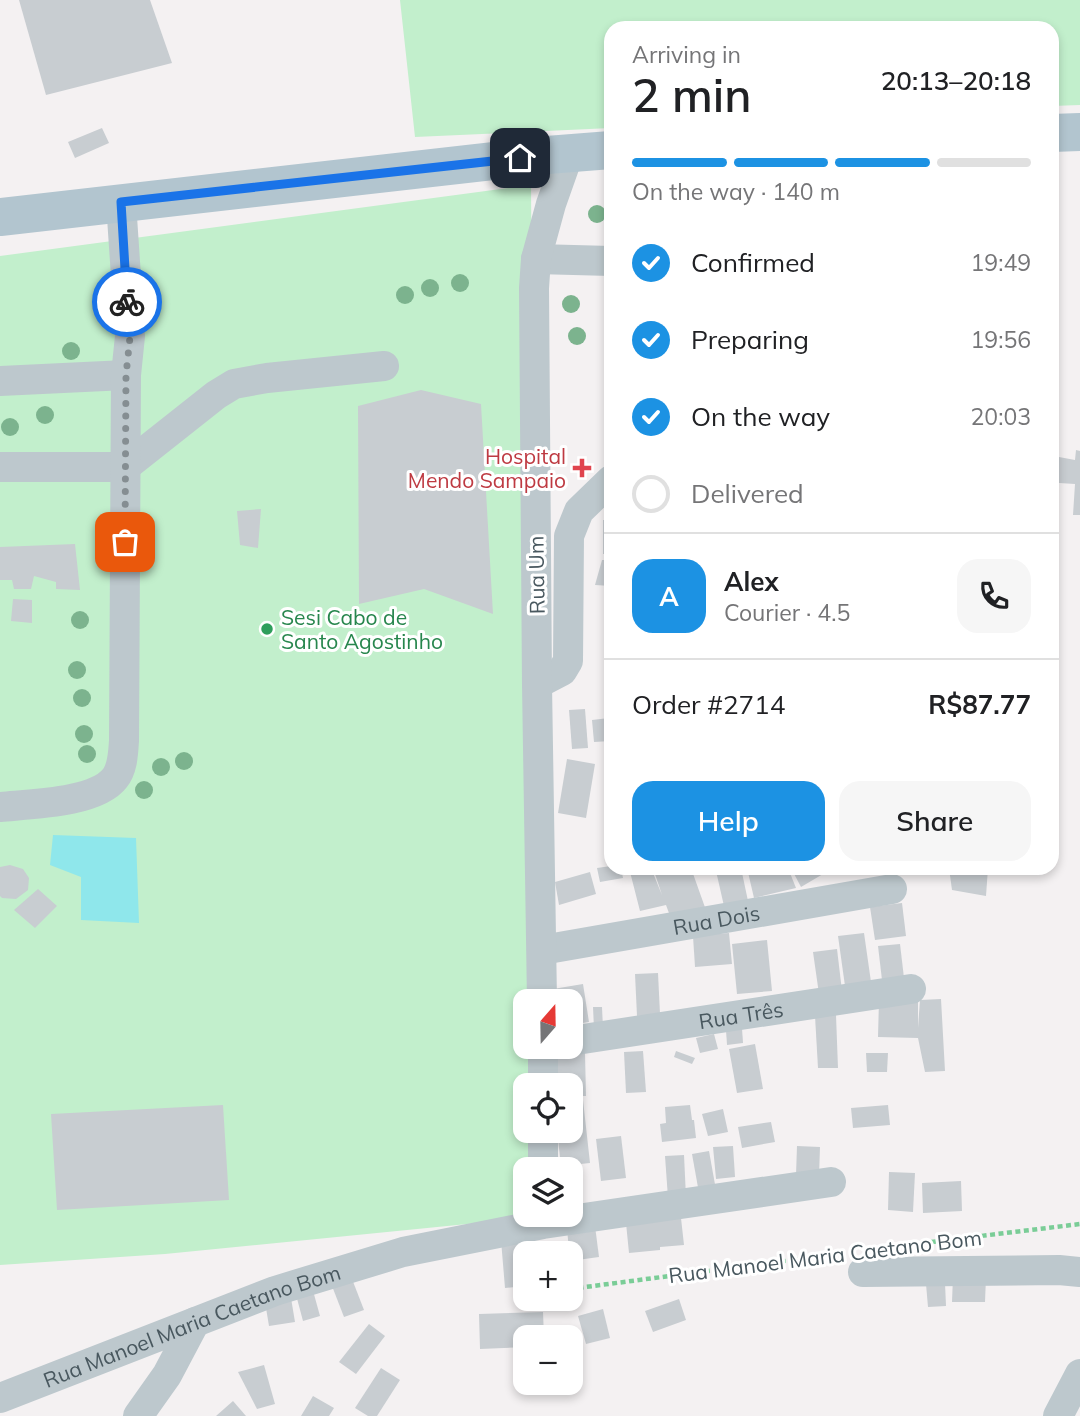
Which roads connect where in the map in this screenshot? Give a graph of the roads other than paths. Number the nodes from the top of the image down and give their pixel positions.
1 (1080, 132) edge
2 (1059, 133) edge
3 (604, 150) edge
4 (569, 153) junction
5 (121, 202) junction
6 (0, 217) edge
7 (536, 259) junction
8 (604, 261) edge
9 (384, 366) dead end
10 (126, 375) junction
11 (0, 381) edge
12 (0, 467) edge
13 (125, 467) junction
14 (604, 487) edge
15 (537, 684) junction
16 (0, 807) edge
17 (891, 889) dead end
18 (542, 950) junction
19 (542, 989) edge
20 (911, 989) dead end
21 (583, 1039) edge
22 (831, 1182) dead end
23 (583, 1214) edge
24 (513, 1226) edge
25 (861, 1262) road end
26 (1080, 1272) edge
27 (195, 1322) junction
28 (1080, 1374) edge
29 (0, 1398) edge
30 (138, 1416) edge
31 (1058, 1416) edge

1 - 2 main road
3 - 4 main road
4 - 5 main road
4 - 7 street, Rua Um
5 - 6 main road
5 - 10 street
7 - 8 street
7 - 15 street, Rua Um
9 - 13 street
10 - 11 street
10 - 13 street
12 - 13 street
13 - 16 street
14 - 15 street
15 - 18 street, Rua Um
17 - 18 street, Rua Dois
18 - 19 street, Rua Um
20 - 21 street, Rua Três
22 - 23 street, Rua Manoel Maria Caetano Bom
24 - 27 street, Rua Manoel Maria Caetano Bom
25 - 26 street
27 - 29 street, Rua Manoel Maria Caetano Bom
27 - 30 street
28 - 31 street

